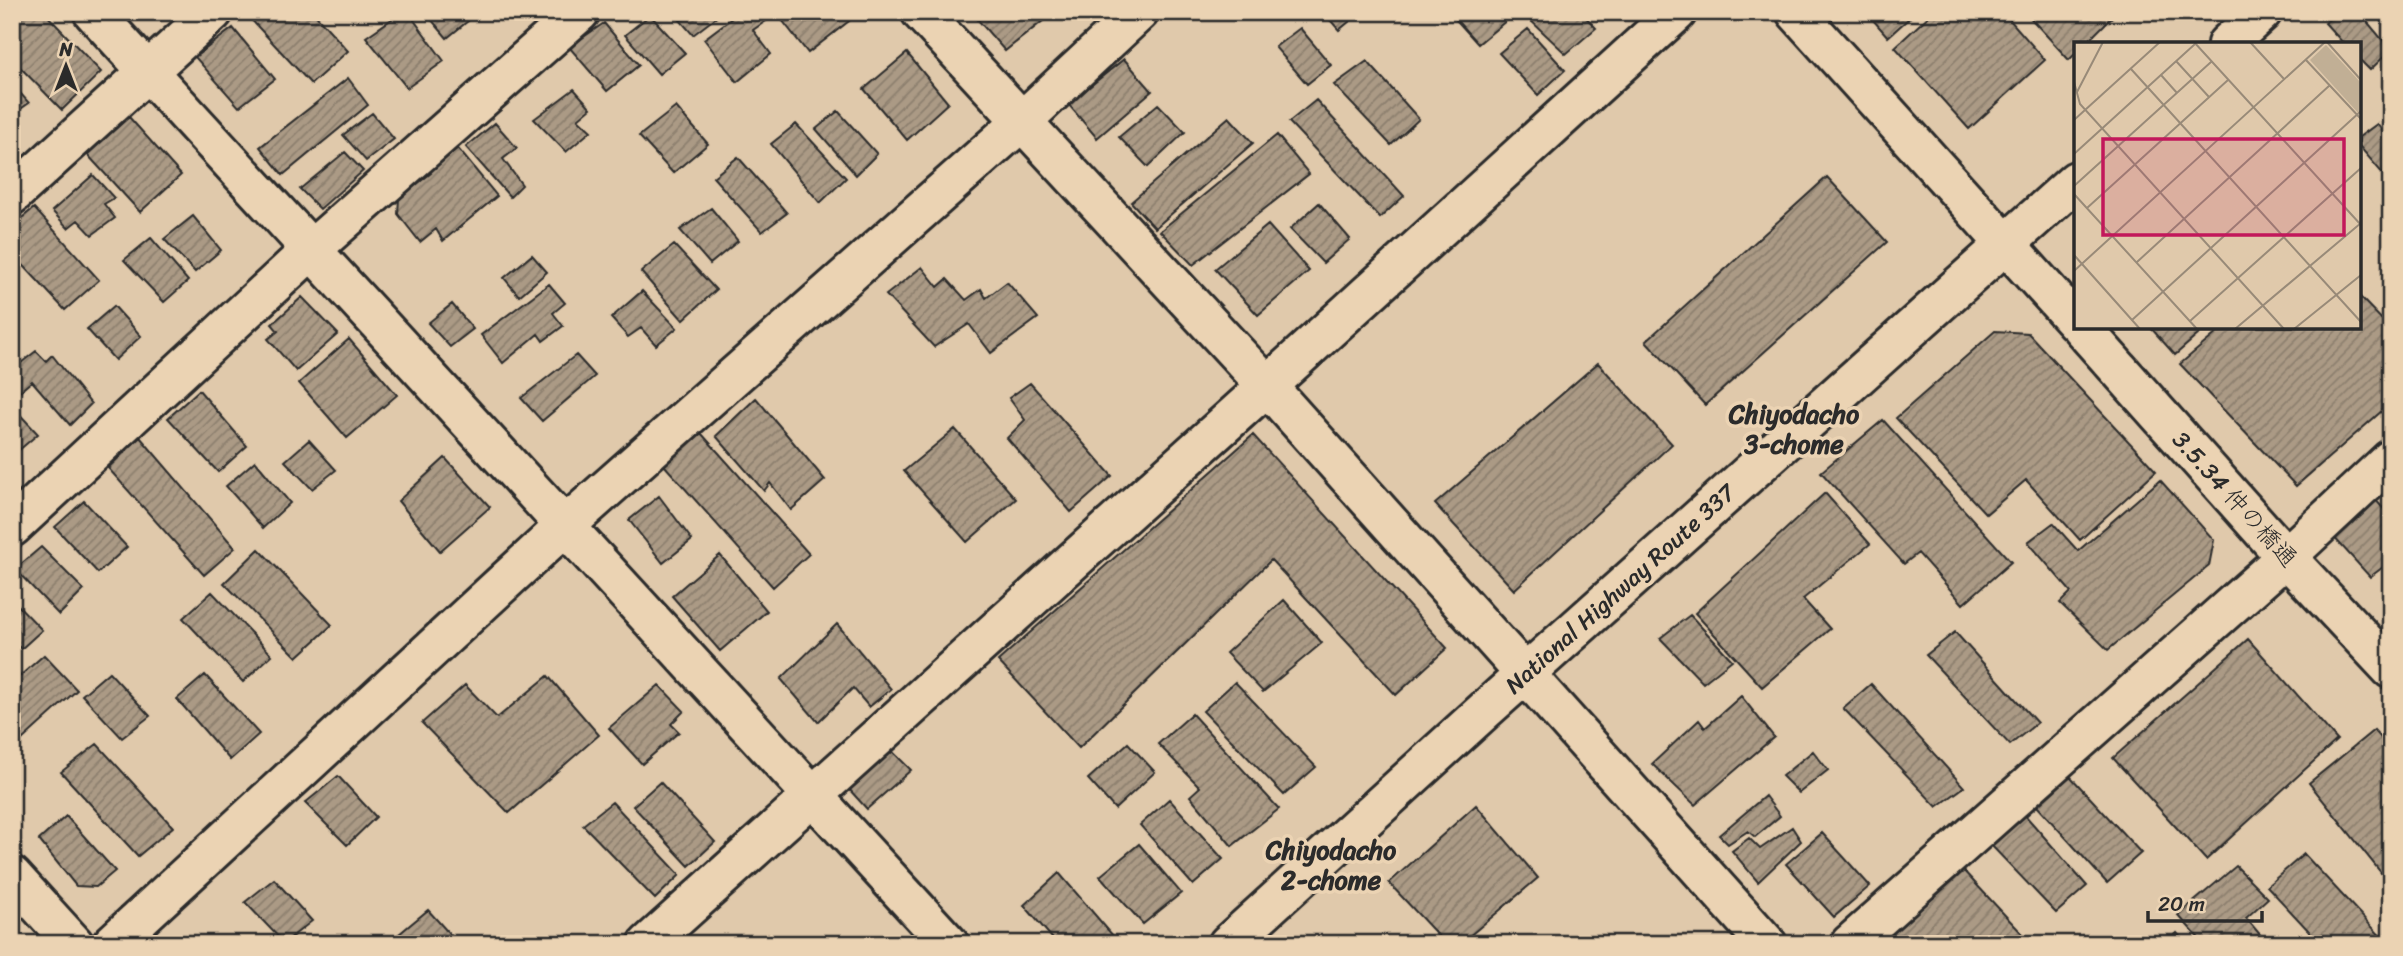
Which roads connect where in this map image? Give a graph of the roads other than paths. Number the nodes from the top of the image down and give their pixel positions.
1 (93, 12) edge
2 (213, 12) edge
3 (580, 12) edge
4 (921, 12) edge
5 (1139, 12) edge
6 (1677, 12) edge
7 (1796, 12) edge
8 (2262, 12) edge
9 (2229, 42) edge
10 (149, 72) junction
11 (1021, 122) junction
12 (2074, 183) edge
13 (12, 195) edge
14 (2007, 244) junction
15 (312, 249) junction
16 (2074, 320) edge
17 (2083, 329) edge
18 (1267, 386) junction
19 (2391, 459) edge
20 (566, 525) junction
21 (12, 527) edge
22 (2286, 557) junction
23 (2391, 669) edge
24 (1524, 676) junction
25 (813, 796) junction
26 (12, 876) edge
27 (74, 944) edge
28 (112, 944) edge
29 (648, 944) edge
30 (949, 944) edge
31 (1228, 944) edge
32 (1767, 944) edge
33 (1850, 944) edge

1 - 10 main road
2 - 10 main road
3 - 15 main road
4 - 11 main road
5 - 11 main road
6 - 18 main road
7 - 14 main road
8 - 9 main road
10 - 13 main road
10 - 15 main road
11 - 18 main road
11 - 20 main road
12 - 14 main road, National Highway Route 337
14 - 16 main road
14 - 24 main road, National Highway Route 337
15 - 20 main road
15 - 21 main road
17 - 22 main road, 3.5.34 仲の橋通
18 - 24 main road
18 - 25 main road
19 - 22 main road
20 - 25 main road
20 - 28 main road
22 - 23 main road, 3.5.34 仲の橋通
22 - 33 main road
24 - 31 main road, National Highway Route 337
24 - 32 main road
25 - 29 main road
25 - 30 main road
26 - 27 main road

